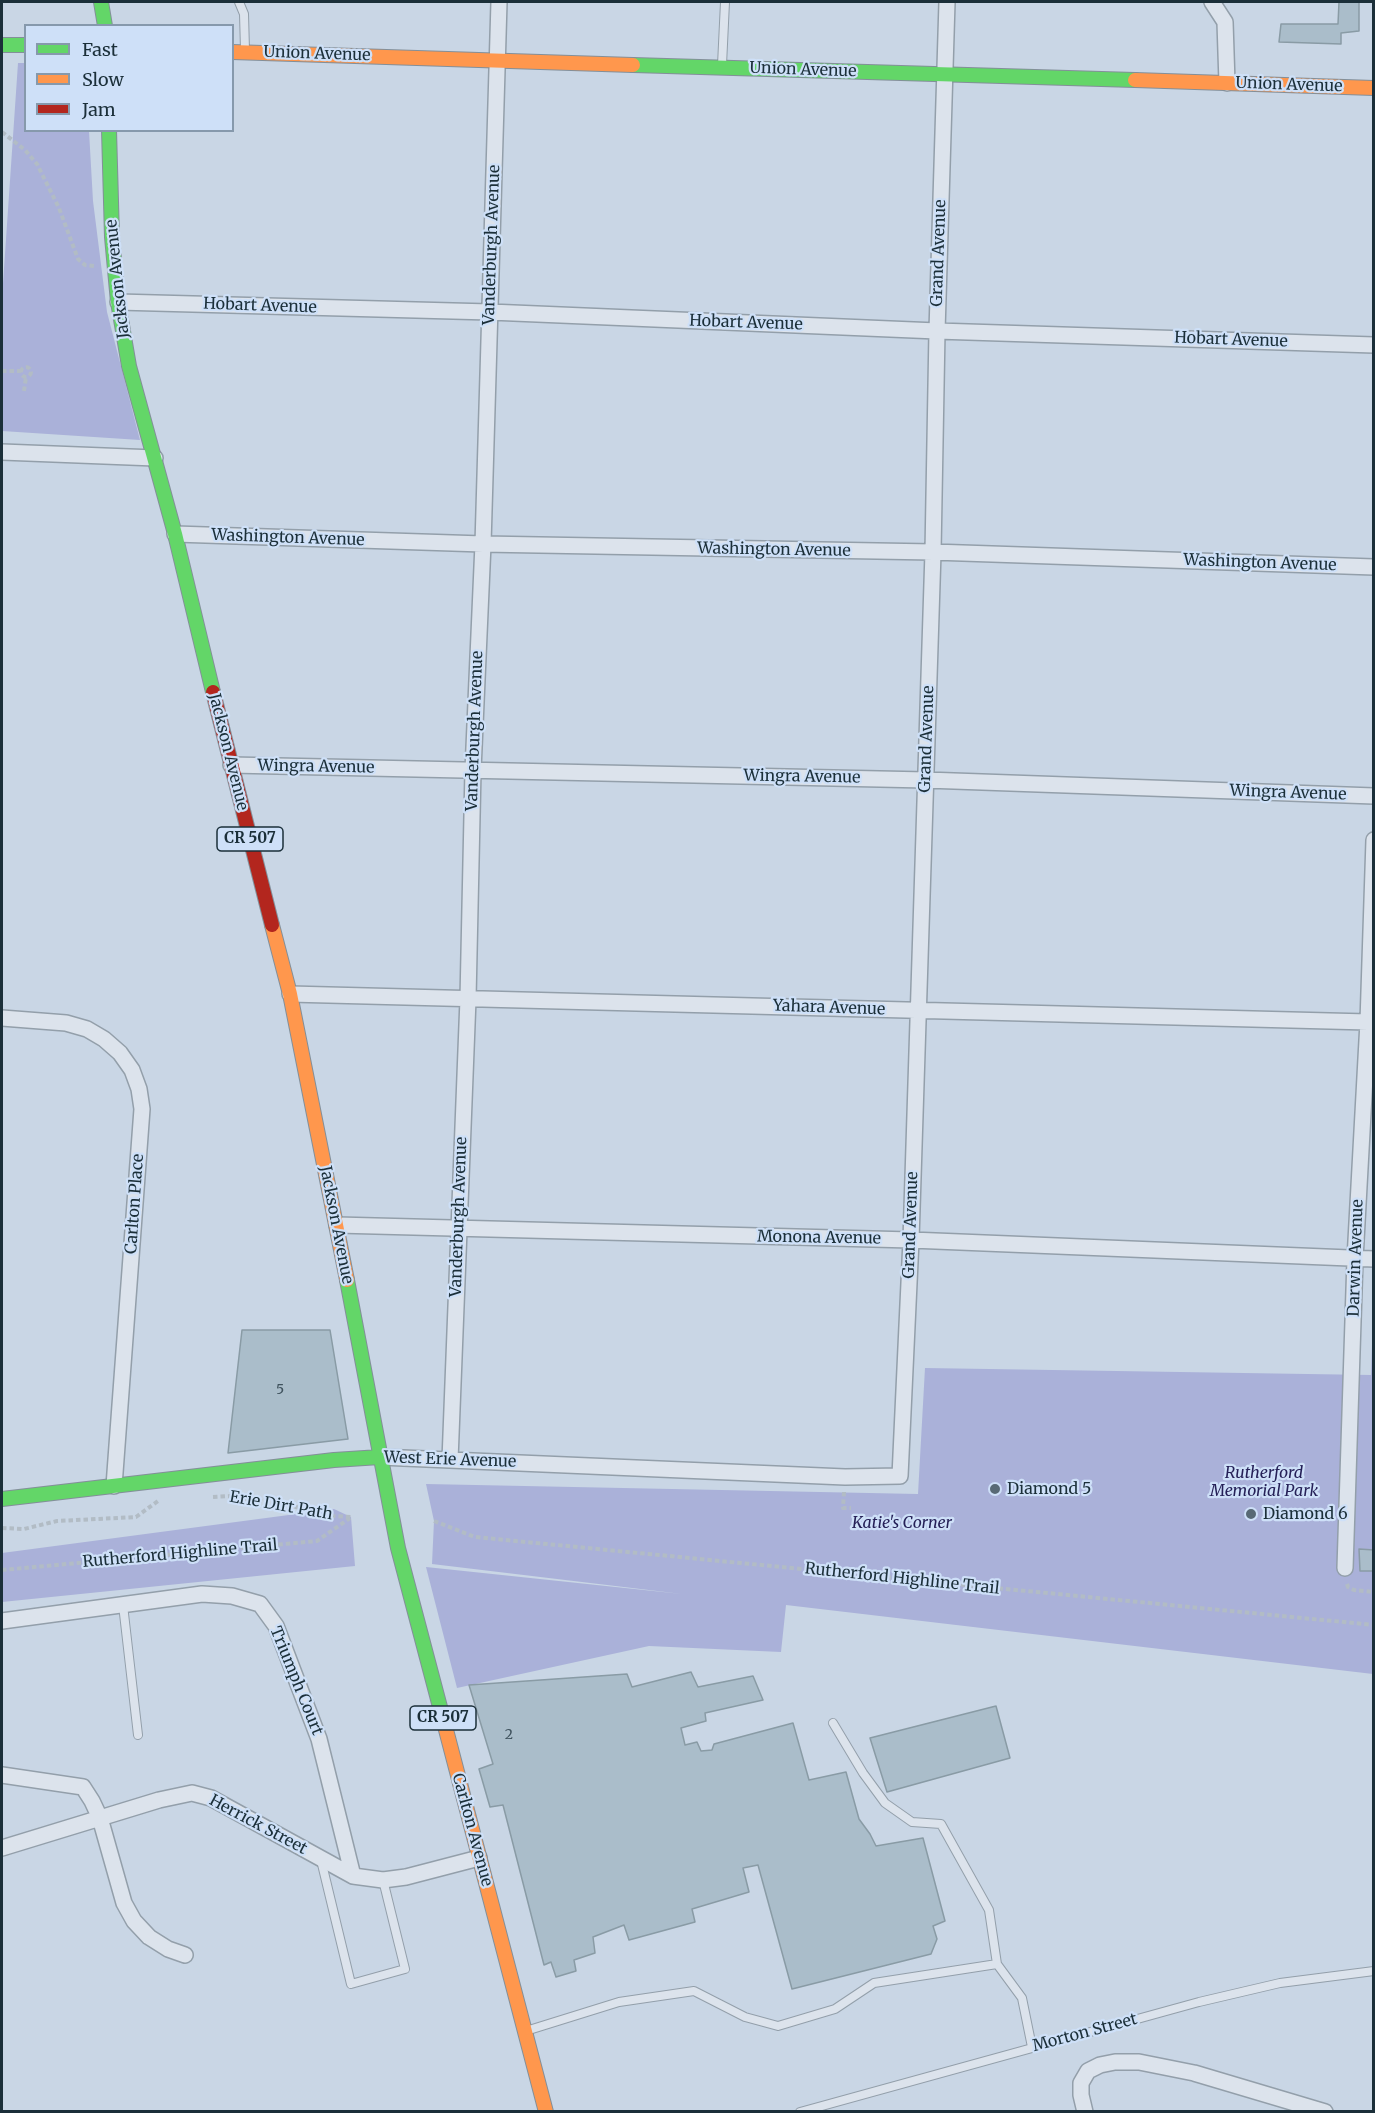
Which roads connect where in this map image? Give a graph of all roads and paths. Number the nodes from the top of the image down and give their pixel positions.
1 (101, 2) edge
2 (239, 2) edge
3 (500, 2) edge
4 (725, 2) edge
5 (947, 2) edge
6 (1212, 2) edge
7 (105, 24) edge
8 (24, 45) edge
9 (2, 50) edge
10 (239, 52) edge
11 (498, 60) junction
12 (722, 67) junction
13 (945, 75) junction
14 (1227, 83) junction
15 (1374, 88) edge
16 (2, 132) edge
17 (109, 132) edge
18 (114, 263) junction
19 (118, 302) junction
20 (490, 312) junction
21 (937, 331) junction
22 (1374, 345) edge
23 (2, 371) edge
24 (21, 371) junction
25 (26, 377) junction
26 (24, 391) dead end
27 (2, 452) edge
28 (154, 458) junction
29 (175, 534) junction
30 (483, 544) junction
31 (933, 552) junction
32 (1374, 567) edge
33 (231, 765) junction
34 (473, 770) junction
35 (926, 780) junction
36 (1374, 796) edge
37 (1374, 840) edge
38 (290, 994) junction
39 (468, 999) junction
40 (919, 1010) junction
41 (2, 1018) edge
42 (1368, 1022) junction
43 (337, 1225) junction
44 (459, 1228) junction
45 (911, 1240) junction
46 (1355, 1259) junction
47 (1374, 1260) edge
48 (380, 1457) junction
49 (450, 1460) junction
50 (900, 1476) joint
51 (114, 1486) junction
52 (208, 1497) dead end
53 (2, 1499) edge
54 (162, 1499) dead end
55 (351, 1517) joint
56 (434, 1521) dead end
57 (2, 1528) edge
58 (398, 1548) joint
59 (1345, 1568) joint
60 (2, 1570) edge
61 (1374, 1592) edge
62 (123, 1605) junction
63 (2, 1622) edge
64 (1374, 1625) edge
65 (833, 1723) dead end
66 (138, 1735) dead end
67 (2, 1775) edge
68 (100, 1818) junction
69 (2, 1848) edge
70 (479, 1858) junction
71 (321, 1859) junction
72 (352, 1876) junction
73 (382, 1880) junction
74 (185, 1955) dead end
75 (997, 1964) junction
76 (1374, 1971) edge
77 (525, 2031) junction
78 (1032, 2047) junction
79 (546, 2112) edge
80 (800, 2112) edge
81 (1085, 2112) edge
82 (1325, 2112) edge

1 - 7 main road
2 - 10 lane
3 - 11 street, Vanderburgh Avenue
4 - 12 lane
5 - 13 street, Grand Avenue
6 - 14 street
8 - 9 main road
10 - 11 main road, Union Avenue
11 - 12 main road, Union Avenue
11 - 20 street, Vanderburgh Avenue
12 - 13 main road, Union Avenue
13 - 14 main road, Union Avenue
13 - 21 street, Grand Avenue
14 - 15 main road, Union Avenue
16 - 18 path
17 - 18 main road, Jackson Avenue / CR 507
18 - 19 main road, Jackson Avenue / CR 507
19 - 20 street, Hobart Avenue
19 - 28 main road, Jackson Avenue / CR 507
20 - 21 street, Hobart Avenue
20 - 30 street, Vanderburgh Avenue
21 - 22 street, Hobart Avenue
21 - 31 street, Grand Avenue
23 - 24 path
24 - 25 path
24 - 25 path
25 - 26 path
27 - 28 street
28 - 29 main road, Jackson Avenue / CR 507
29 - 30 street, Washington Avenue
29 - 33 main road, Jackson Avenue / CR 507
30 - 31 street, Washington Avenue
30 - 34 street, Vanderburgh Avenue
31 - 32 street, Washington Avenue
31 - 35 street, Grand Avenue
33 - 34 street, Wingra Avenue
33 - 38 main road, Jackson Avenue / CR 507
34 - 35 street, Wingra Avenue
34 - 39 street, Vanderburgh Avenue
35 - 36 street, Wingra Avenue
35 - 40 street, Grand Avenue
37 - 42 street, Darwin Avenue
38 - 39 street, Yahara Avenue
38 - 43 main road, Jackson Avenue / CR 507
39 - 40 street, Yahara Avenue
39 - 44 street, Vanderburgh Avenue
40 - 42 street, Yahara Avenue
40 - 45 street, Grand Avenue
41 - 51 street, Carlton Place
42 - 46 street, Darwin Avenue
43 - 44 street, Monona Avenue
43 - 48 main road, Jackson Avenue / CR 507
44 - 45 street, Monona Avenue
44 - 49 street, Vanderburgh Avenue
45 - 46 street, Monona Avenue
45 - 50 street, Grand Avenue
46 - 47 street, Monona Avenue
46 - 59 street, Darwin Avenue
48 - 49 street, West Erie Avenue
48 - 51 main road, West Erie Avenue
48 - 58 main road, Jackson Avenue / CR 507
49 - 50 street, West Erie Avenue
51 - 53 main road, West Erie Avenue
52 - 55 path, Erie Dirt Path
54 - 57 path
55 - 60 path, Rutherford Highline Trail
56 - 64 path, Rutherford Highline Trail
58 - 70 main road, Carlton Avenue / CR 507
59 - 61 path
62 - 63 street, Triumph Court
62 - 66 lane
62 - 72 street, Triumph Court
65 - 75 lane
67 - 68 street
68 - 69 street, Herrick Street
68 - 71 street, Herrick Street
68 - 74 street
70 - 73 street, Herrick Street
70 - 77 main road, Carlton Avenue / CR 507
71 - 72 street, Herrick Street
71 - 73 lane
72 - 73 street, Herrick Street
75 - 77 lane
75 - 78 lane
76 - 78 lane, Morton Street
77 - 79 main road, Carlton Avenue / CR 507
78 - 80 lane, Morton Street
81 - 82 street

